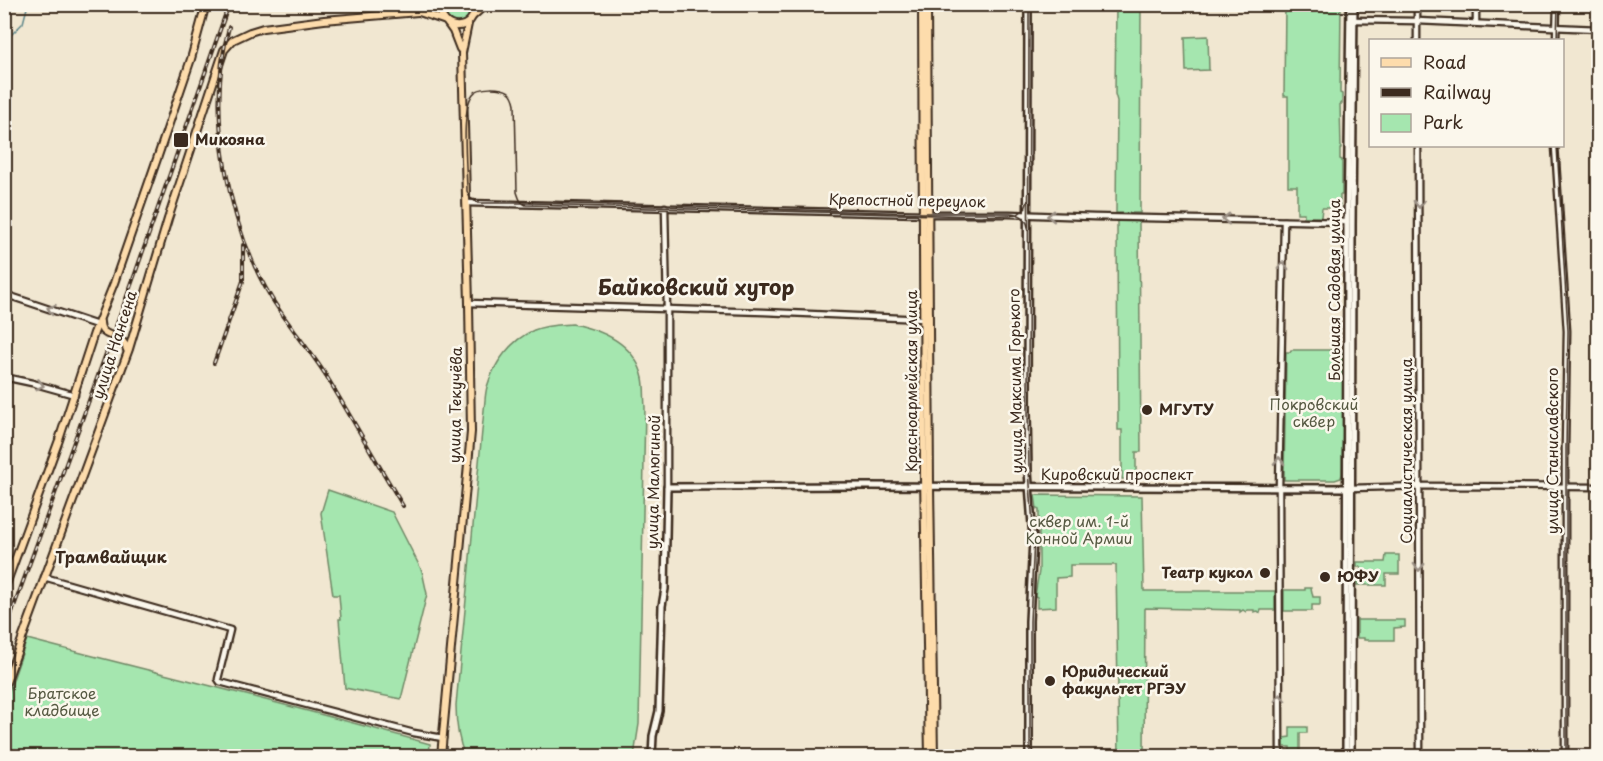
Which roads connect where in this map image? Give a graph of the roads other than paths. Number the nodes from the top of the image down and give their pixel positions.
1 (206, 4) edge
2 (439, 4) edge
3 (474, 4) edge
4 (495, 4) edge
5 (921, 4) edge
6 (927, 4) edge
7 (1028, 4) edge
8 (1352, 4) edge
9 (1417, 4) edge
10 (1476, 4) edge
11 (1557, 4) edge
12 (418, 12) junction
13 (474, 15) junction
14 (1353, 20) junction
15 (1417, 21) junction
16 (446, 22) junction
17 (1476, 23) junction
18 (468, 24) junction
19 (1556, 27) junction
20 (1599, 29) edge
21 (1417, 39) edge
22 (1556, 39) edge
23 (462, 53) junction
24 (1418, 147) edge
25 (1555, 147) edge
26 (466, 204) junction
27 (665, 207) junction
28 (926, 214) junction
29 (1027, 215) junction
30 (1284, 221) junction
31 (1347, 222) junction
32 (4, 294) edge
33 (469, 303) junction
34 (667, 309) junction
35 (102, 312) junction
36 (924, 320) junction
37 (97, 325) junction
38 (135, 328) junction
39 (105, 334) junction
40 (122, 339) junction
41 (88, 351) junction
42 (127, 354) junction
43 (4, 377) edge
44 (75, 394) junction
45 (927, 486) junction
46 (667, 487) junction
47 (1030, 487) junction
48 (1420, 487) junction
49 (1565, 487) junction
50 (1599, 487) edge
51 (1279, 488) junction
52 (1349, 488) junction
53 (44, 577) junction
54 (4, 590) edge
55 (4, 688) edge
56 (442, 738) junction
57 (441, 756) edge
58 (652, 756) edge
59 (929, 756) edge
60 (934, 756) edge
61 (1029, 756) edge
62 (1280, 756) edge
63 (1349, 756) edge
64 (1420, 756) edge
65 (1565, 756) edge

1 - 35 main road, улица Нансена
2 - 12 main road
2 - 16 main road, улица Текучёва
3 - 13 main road
4 - 13 main road
5 - 28 main road, Красноармейская улица
6 - 28 main road, Красноармейская улица
7 - 29 main road, улица Максима Горького
8 - 14 main road, Большая Садовая улица
8 - 31 main road, Большая Садовая улица
9 - 15 street
10 - 17 street
11 - 19 street
12 - 16 main road
12 - 38 main road, улица Нансена
13 - 18 main road
14 - 15 street
14 - 52 main road, Большая Садовая улица
15 - 17 street
15 - 21 street
16 - 18 main road
16 - 23 main road, улица Текучёва
17 - 19 street
18 - 23 main road, улица Текучёва
19 - 20 street
19 - 22 street
23 - 26 main road, улица Текучёва
24 -> 48 street, Социалистическая улица
25 - 49 street, улица Станиславского
26 - 27 street, Крепостной переулок
26 - 33 main road, улица Текучёва
27 - 28 street, Крепостной переулок
27 - 34 street, улица Малюгиной
28 - 29 street, Крепостной переулок
28 - 36 main road, Красноармейская улица
28 - 45 main road, Красноармейская улица
30 -> 29 street, Крепостной переулок
29 - 47 main road, улица Максима Горького
30 - 31 street, Крепостной переулок
51 -> 30 street
31 - 52 main road, Большая Садовая улица
37 -> 32 street
33 - 34 street
33 - 56 main road, улица Текучёва
34 - 36 street
34 - 46 street, улица Малюгиной
35 - 37 main road, улица Нансена
35 - 39 main road
36 - 45 main road, Красноармейская улица
37 - 41 main road, улица Нансена
38 - 40 main road
38 - 42 main road, улица Нансена
39 - 40 main road
39 - 41 main road
40 - 42 main road
41 - 44 main road, улица Нансена
42 - 53 main road, улица Нансена
43 -> 44 street
44 - 54 main road, улица Нансена
45 - 46 main road, Кировский проспект
45 - 47 main road, Кировский проспект
45 - 59 main road, Красноармейская улица
45 - 60 main road, Красноармейская улица
46 - 58 main road, улица Малюгиной
47 - 51 main road, Кировский проспект
47 - 61 main road, улица Максима Горького
48 - 49 street
48 - 52 street
48 -> 64 street, Социалистическая улица
49 - 50 street
49 - 65 street, улица Станиславского
51 - 52 main road, Кировский проспект
62 -> 51 street
52 - 63 main road, Большая Садовая улица
53 - 55 main road, улица Нансена
53 - 56 street
56 - 57 main road, улица Текучёва

